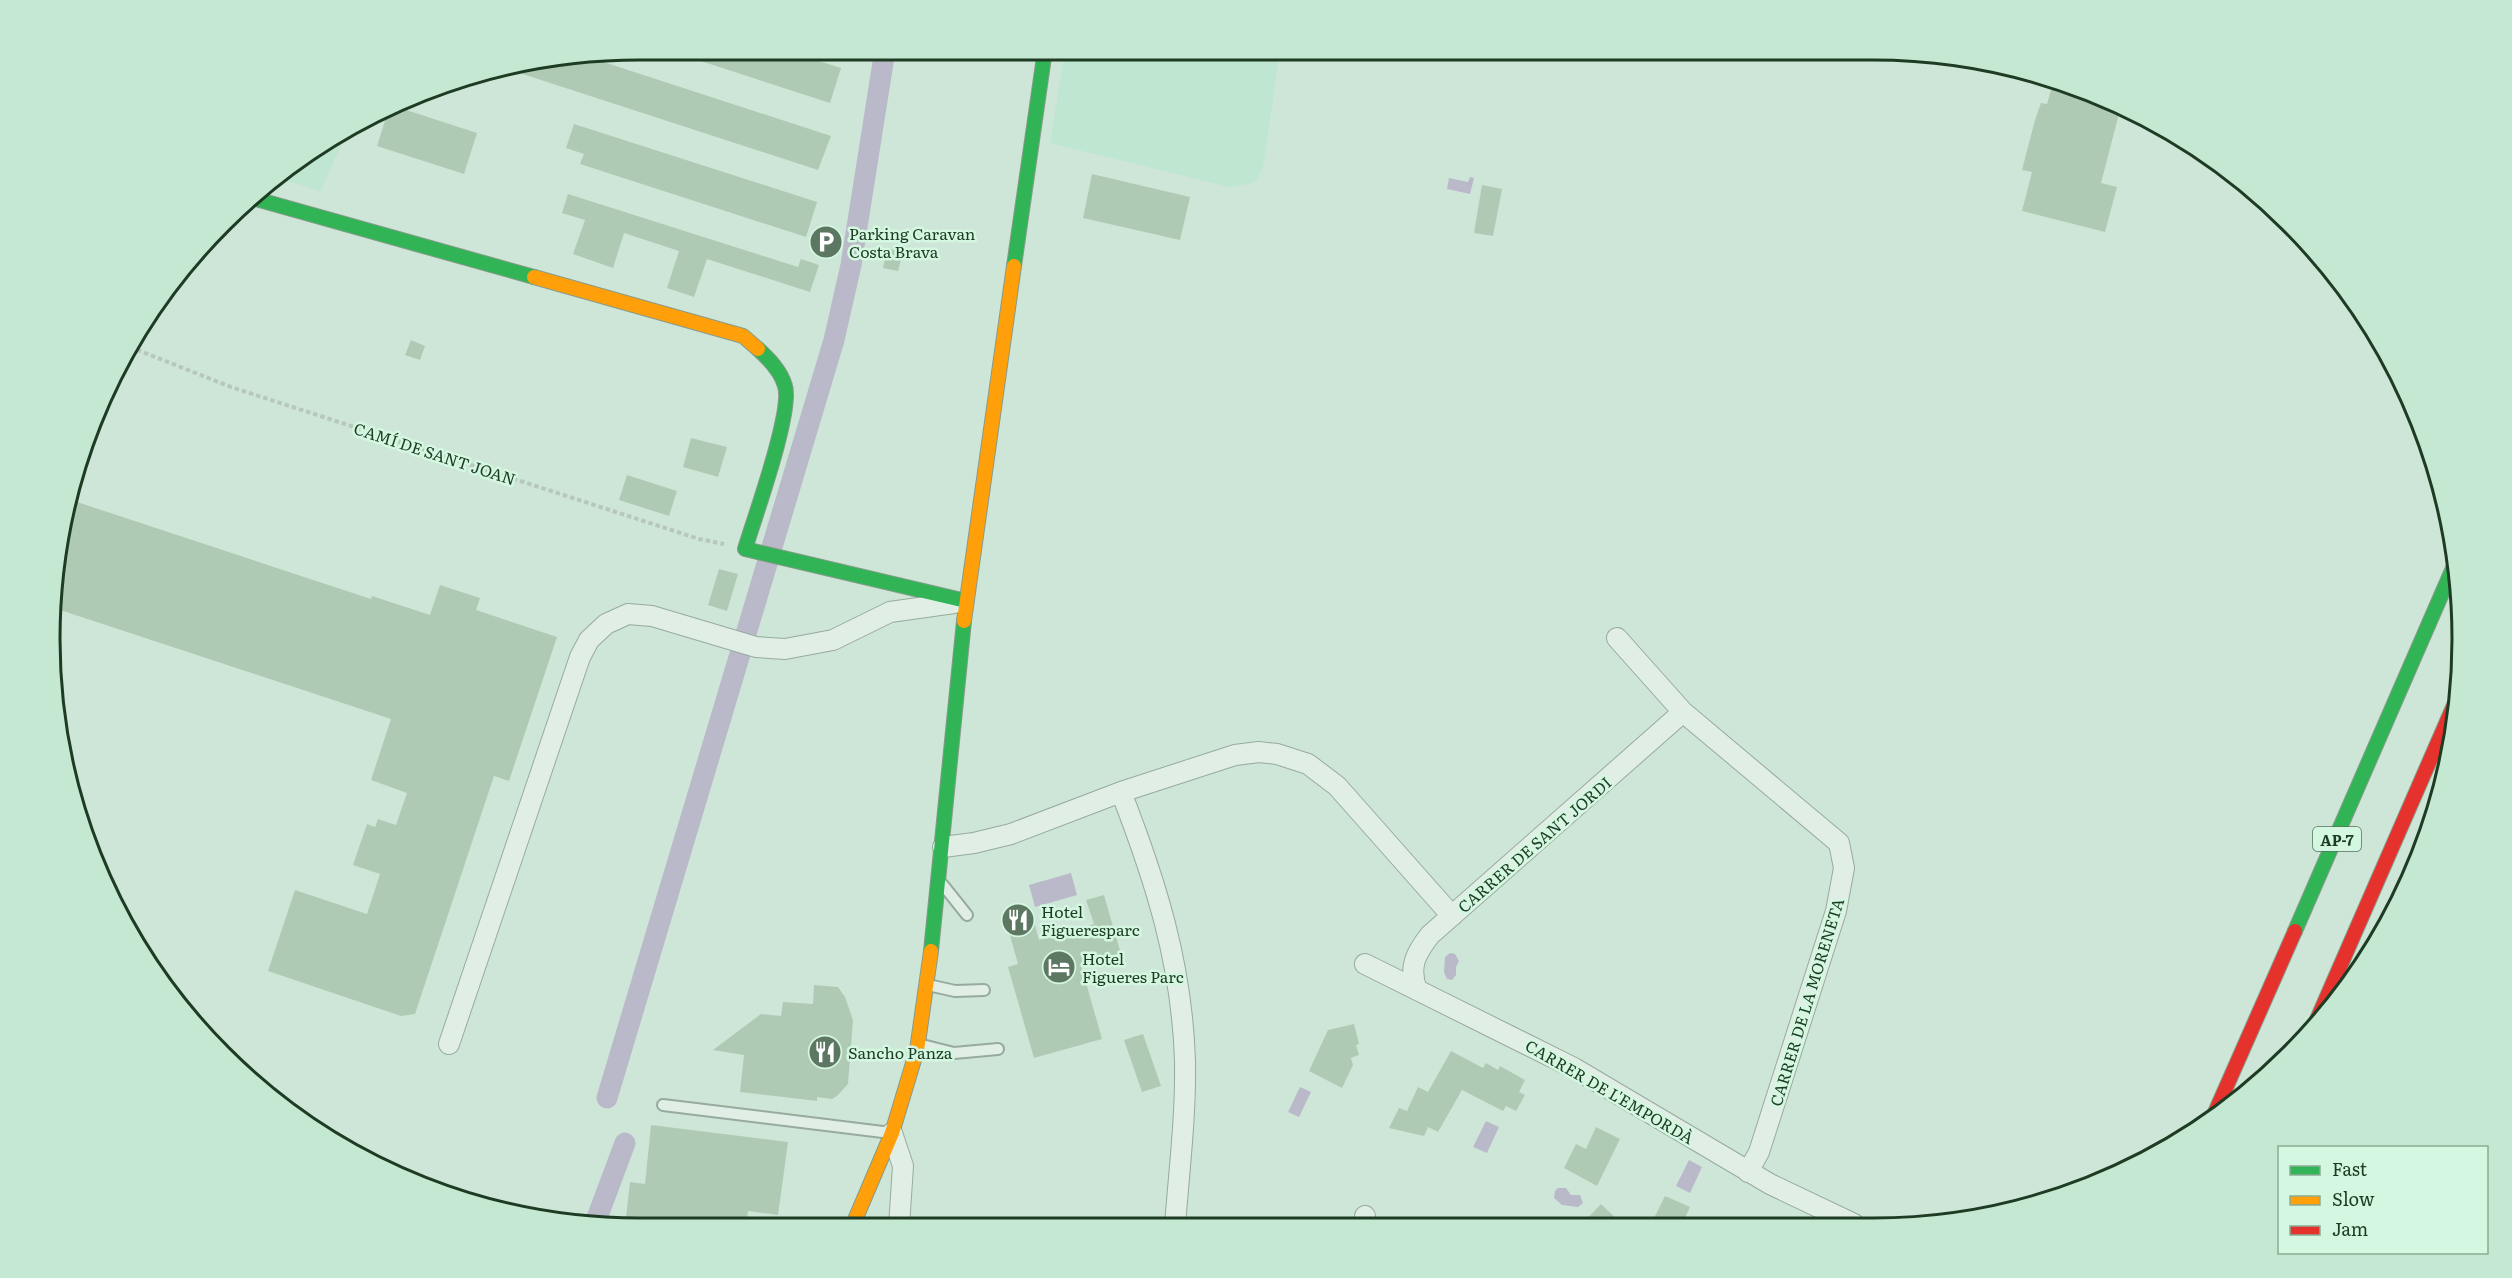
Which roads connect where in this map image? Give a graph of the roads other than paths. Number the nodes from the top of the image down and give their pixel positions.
1 (1044, 60) edge
2 (261, 201) edge
3 (2449, 579) edge
4 (966, 601) junction
5 (1617, 638) dead end
6 (1683, 712) junction
7 (2445, 725) edge
8 (1121, 792) junction
9 (942, 847) junction
10 (939, 880) junction
11 (967, 915) dead end
12 (1452, 916) junction
13 (1365, 964) dead end
14 (928, 986) junction
15 (984, 990) dead end
16 (1417, 990) junction
17 (2326, 998) edge
18 (449, 1044) dead end
19 (918, 1044) junction
20 (998, 1049) dead end
21 (2220, 1102) edge
22 (663, 1105) dead end
23 (892, 1133) junction
24 (878, 1163) junction
25 (1748, 1172) junction
26 (842, 1214) dead end
27 (856, 1218) edge
28 (900, 1218) edge
29 (1176, 1218) edge
30 (1842, 1218) edge

1 - 4 main road
2 - 4 main road
3 - 21 main road, AP-7
4 - 9 main road
4 - 18 street
5 - 6 street, CARRER DE LA MORENETA
6 - 12 street, CARRER DE SANT JORDI
6 - 25 street, CARRER DE LA MORENETA
7 - 17 main road
8 - 9 street
8 - 12 street
8 - 29 street
9 - 10 main road
10 - 11 lane
10 - 14 main road
12 - 16 street, CARRER DE SANT JORDI
13 - 16 street, CARRER DE L'EMPORDÀ
14 - 15 lane
14 - 19 main road
16 - 25 street, CARRER DE L'EMPORDÀ
19 - 20 lane
19 - 23 main road
22 - 23 lane
23 - 24 main road
23 - 28 street
24 - 26 main road
24 - 27 main road
25 - 30 street, CARRER DE L'EMPORDÀ

